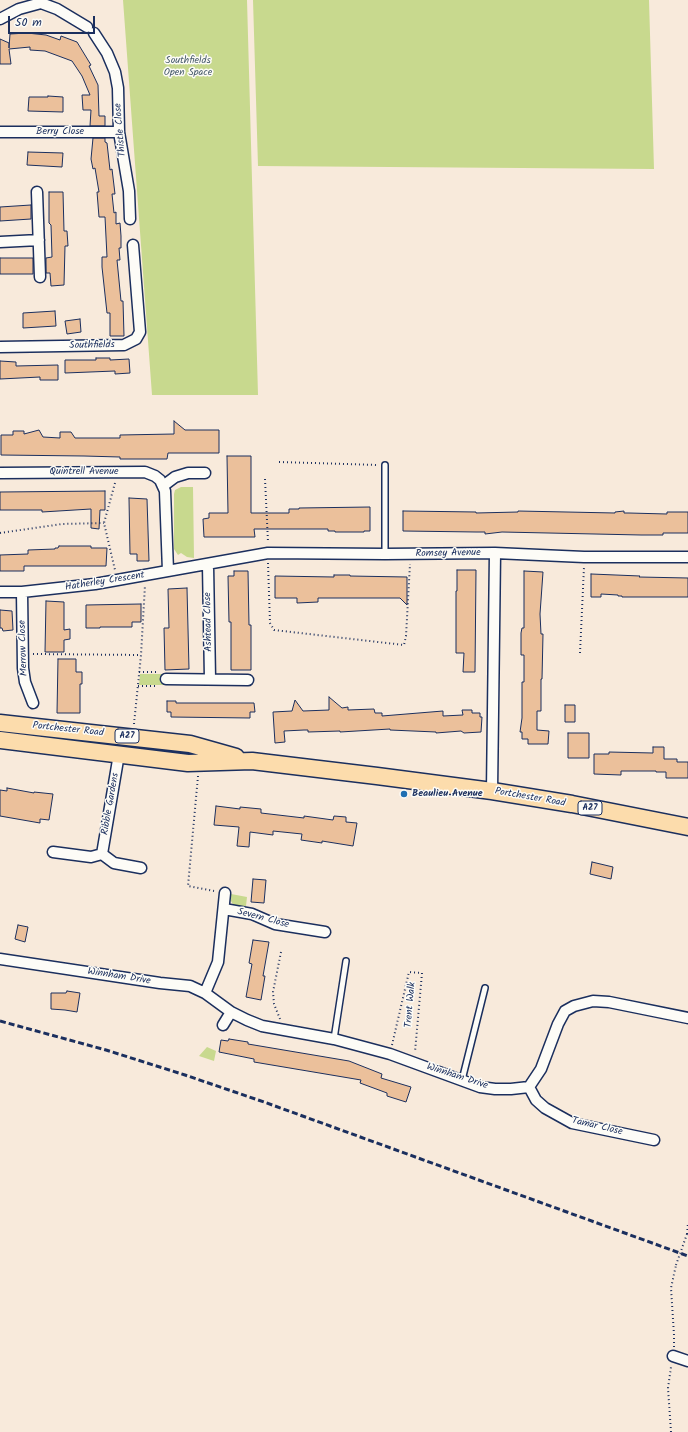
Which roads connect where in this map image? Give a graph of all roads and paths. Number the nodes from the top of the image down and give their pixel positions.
1 (41, 2) edge
2 (0, 19) edge
3 (0, 132) edge
4 (119, 132) junction
5 (37, 192) dead end
6 (130, 219) dead end
7 (39, 240) junction
8 (0, 242) edge
9 (133, 245) dead end
10 (40, 277) dead end
11 (0, 347) edge
12 (279, 462) dead end
13 (385, 465) joint
14 (118, 472) junction
15 (0, 473) edge
16 (205, 473) dead end
17 (265, 479) dead end
18 (163, 486) junction
19 (104, 523) junction
20 (0, 533) edge
21 (268, 553) junction
22 (495, 553) junction
23 (385, 554) junction
24 (410, 554) junction
25 (688, 557) edge
26 (584, 558) junction
27 (208, 565) junction
28 (168, 571) junction
29 (146, 576) junction
30 (118, 580) junction
31 (0, 592) edge
32 (22, 592) junction
33 (580, 653) dead end
34 (23, 654) junction
35 (141, 655) junction
36 (139, 672) junction
37 (166, 679) junction
38 (210, 679) junction
39 (248, 680) dead end
40 (138, 686) junction
41 (33, 703) dead end
42 (0, 723) edge
43 (133, 737) junction
44 (0, 740) edge
45 (120, 754) junction
46 (252, 761) junction
47 (188, 763) junction
48 (492, 791) junction
49 (688, 827) edge
50 (53, 852) dead end
51 (102, 854) junction
52 (141, 868) dead end
53 (225, 893) joint
54 (224, 909) junction
55 (326, 932) dead end
56 (281, 952) dead end
57 (0, 959) edge
58 (346, 961) dead end
59 (485, 988) dead end
60 (205, 993) junction
61 (231, 1012) junction
62 (688, 1018) edge
63 (223, 1025) dead end
64 (285, 1030) junction
65 (334, 1039) junction
66 (390, 1054) junction
67 (414, 1063) junction
68 (462, 1080) junction
69 (529, 1087) junction
70 (654, 1140) dead end
71 (688, 1223) edge
72 (687, 1234) edge
73 (676, 1265) dead end
74 (673, 1356) dead end
75 (688, 1361) edge

1 - 2 street
1 - 4 street, Thistle Close
3 - 4 street, Berry Close
4 - 6 street, Thistle Close
5 - 7 street
7 - 8 street
7 - 10 street
9 - 11 street, Southfields
12 - 13 path
13 - 23 lane
14 - 15 street, Quintrell Avenue
14 - 18 street, Quintrell Avenue
14 - 19 path
16 - 18 street
17 - 21 path
18 - 28 street
19 - 20 path
19 - 30 path
21 - 23 street, Romsey Avenue
21 - 24 path
21 - 27 street, Romsey Avenue
22 - 24 street, Romsey Avenue
22 - 26 street, Romsey Avenue
22 - 48 street
23 - 24 street, Romsey Avenue
25 - 26 street, Romsey Avenue
26 - 33 path
27 - 28 street, Hatherley Crescent
27 - 38 street, Ashtead Close
28 - 29 street, Hatherley Crescent
29 - 30 street, Hatherley Crescent
29 - 35 path
30 - 32 street, Hatherley Crescent
31 - 32 street, Hatherley Crescent
32 - 34 street, Merrow Close
34 - 35 path
34 - 41 street, Merrow Close
35 - 36 path
36 - 37 path
36 - 40 path
37 - 38 street
37 - 40 path
38 - 39 street
40 - 43 path
42 - 43 main road, Portchester Road / A27
43 - 46 main road, Portchester Road / A27
44 - 45 main road, Portchester Road / A27
45 - 47 main road, Portchester Road / A27
45 - 51 street, Ribble Gardens
46 - 47 main road, Portchester Road / A27
46 - 48 main road, Portchester Road / A27
47 - 53 path
48 - 49 main road, Portchester Road / A27
50 - 51 street
51 - 52 street
53 - 54 street, Severn Close
54 - 55 street, Severn Close
54 - 60 street, Severn Close
56 - 64 path
57 - 60 street, Winnham Drive
58 - 65 lane
59 - 68 lane
60 - 61 street, Winnham Drive
61 - 63 street
61 - 64 street, Winnham Drive
62 - 69 street
64 - 65 street, Winnham Drive
65 - 66 street, Winnham Drive
66 - 67 street, Winnham Drive
66 - 67 path, Trent Walk
67 - 68 street, Winnham Drive
68 - 69 street, Winnham Drive
69 - 70 street, Tamar Close
71 - 72 path
72 - 73 path, bridge
74 - 75 street

